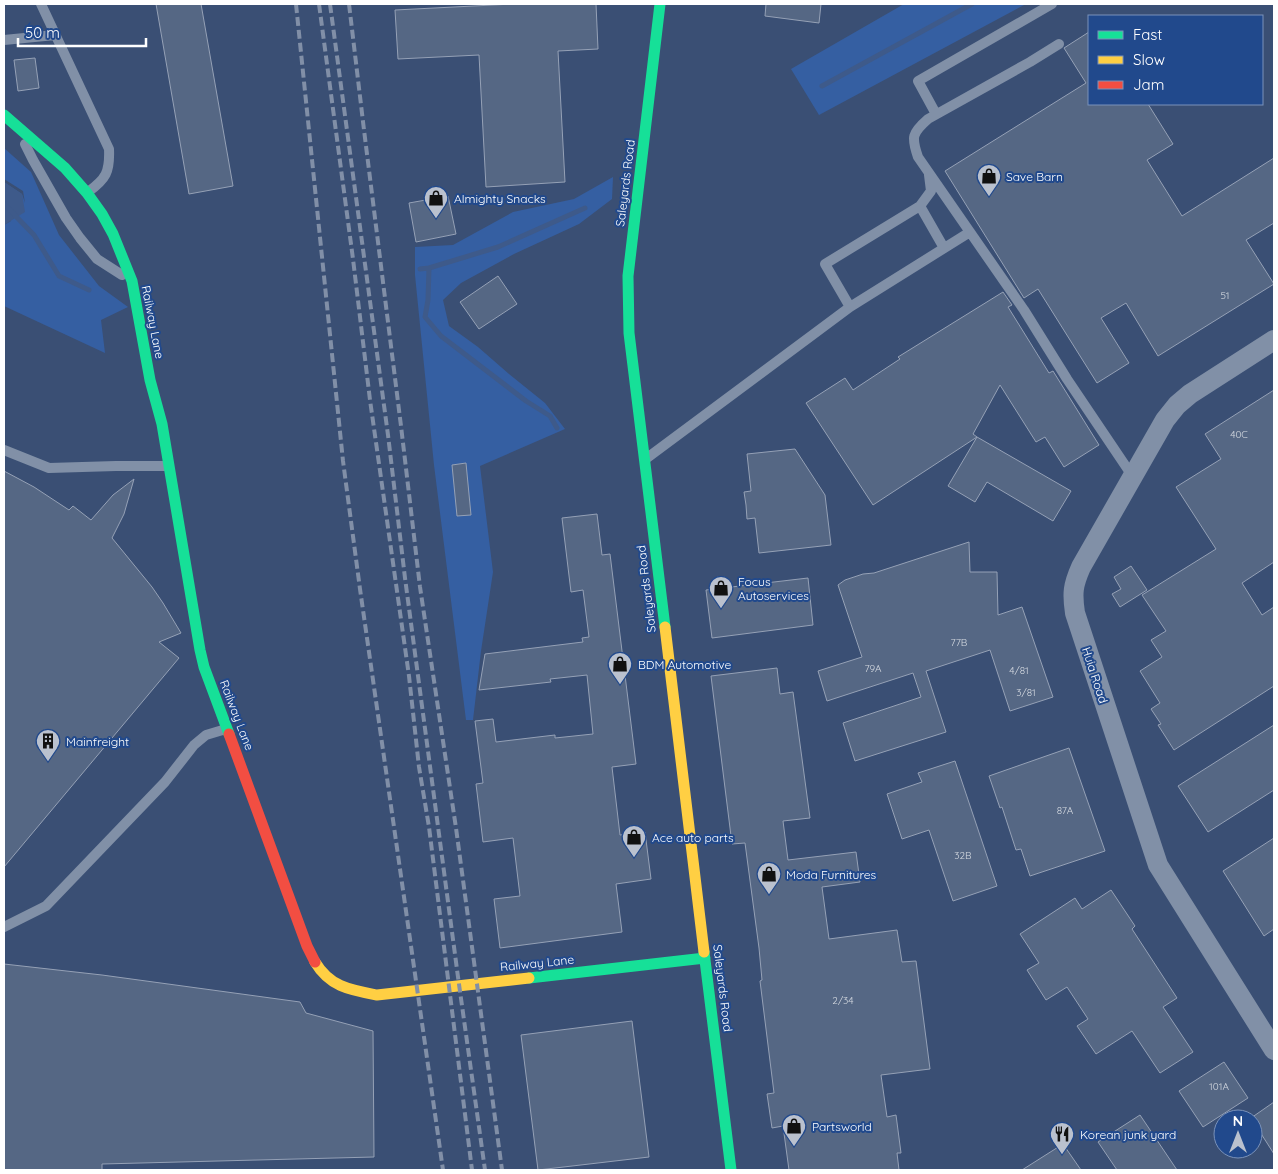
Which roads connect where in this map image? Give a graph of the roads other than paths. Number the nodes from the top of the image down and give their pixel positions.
1 (41, 4) edge
2 (660, 4) edge
3 (1052, 4) edge
4 (55, 35) junction
5 (4, 40) edge
6 (1059, 44) dead end
7 (936, 114) junction
8 (4, 115) edge
9 (10, 124) edge
10 (929, 173) junction
11 (87, 193) junction
12 (920, 206) junction
13 (970, 232) junction
14 (944, 248) junction
15 (132, 281) junction
16 (850, 307) junction
17 (1274, 340) edge
18 (4, 450) edge
19 (644, 460) junction
20 (168, 466) junction
21 (1132, 477) junction
22 (227, 729) junction
23 (4, 927) edge
24 (705, 958) junction
25 (1274, 1050) edge
26 (732, 1170) edge

1 - 4 lane
2 - 19 street, Saleyards Road
3 - 7 lane
4 - 5 lane
4 - 11 lane
6 - 7 lane
7 - 10 lane
8 - 9 street, Railway Lane
9 - 11 street, Railway Lane
9 - 15 lane
10 - 12 lane
10 - 13 lane
11 - 15 street, Railway Lane
12 - 14 lane
12 - 16 lane
13 - 14 lane
13 - 21 lane
14 - 16 lane
15 - 20 street, Railway Lane
16 - 19 lane
17 - 21 street, Huia Road
18 - 20 lane
19 - 24 street, Saleyards Road
20 - 22 street, Railway Lane
21 - 25 street, Huia Road
22 - 23 lane
22 - 24 street, Railway Lane
24 - 26 street, Saleyards Road

